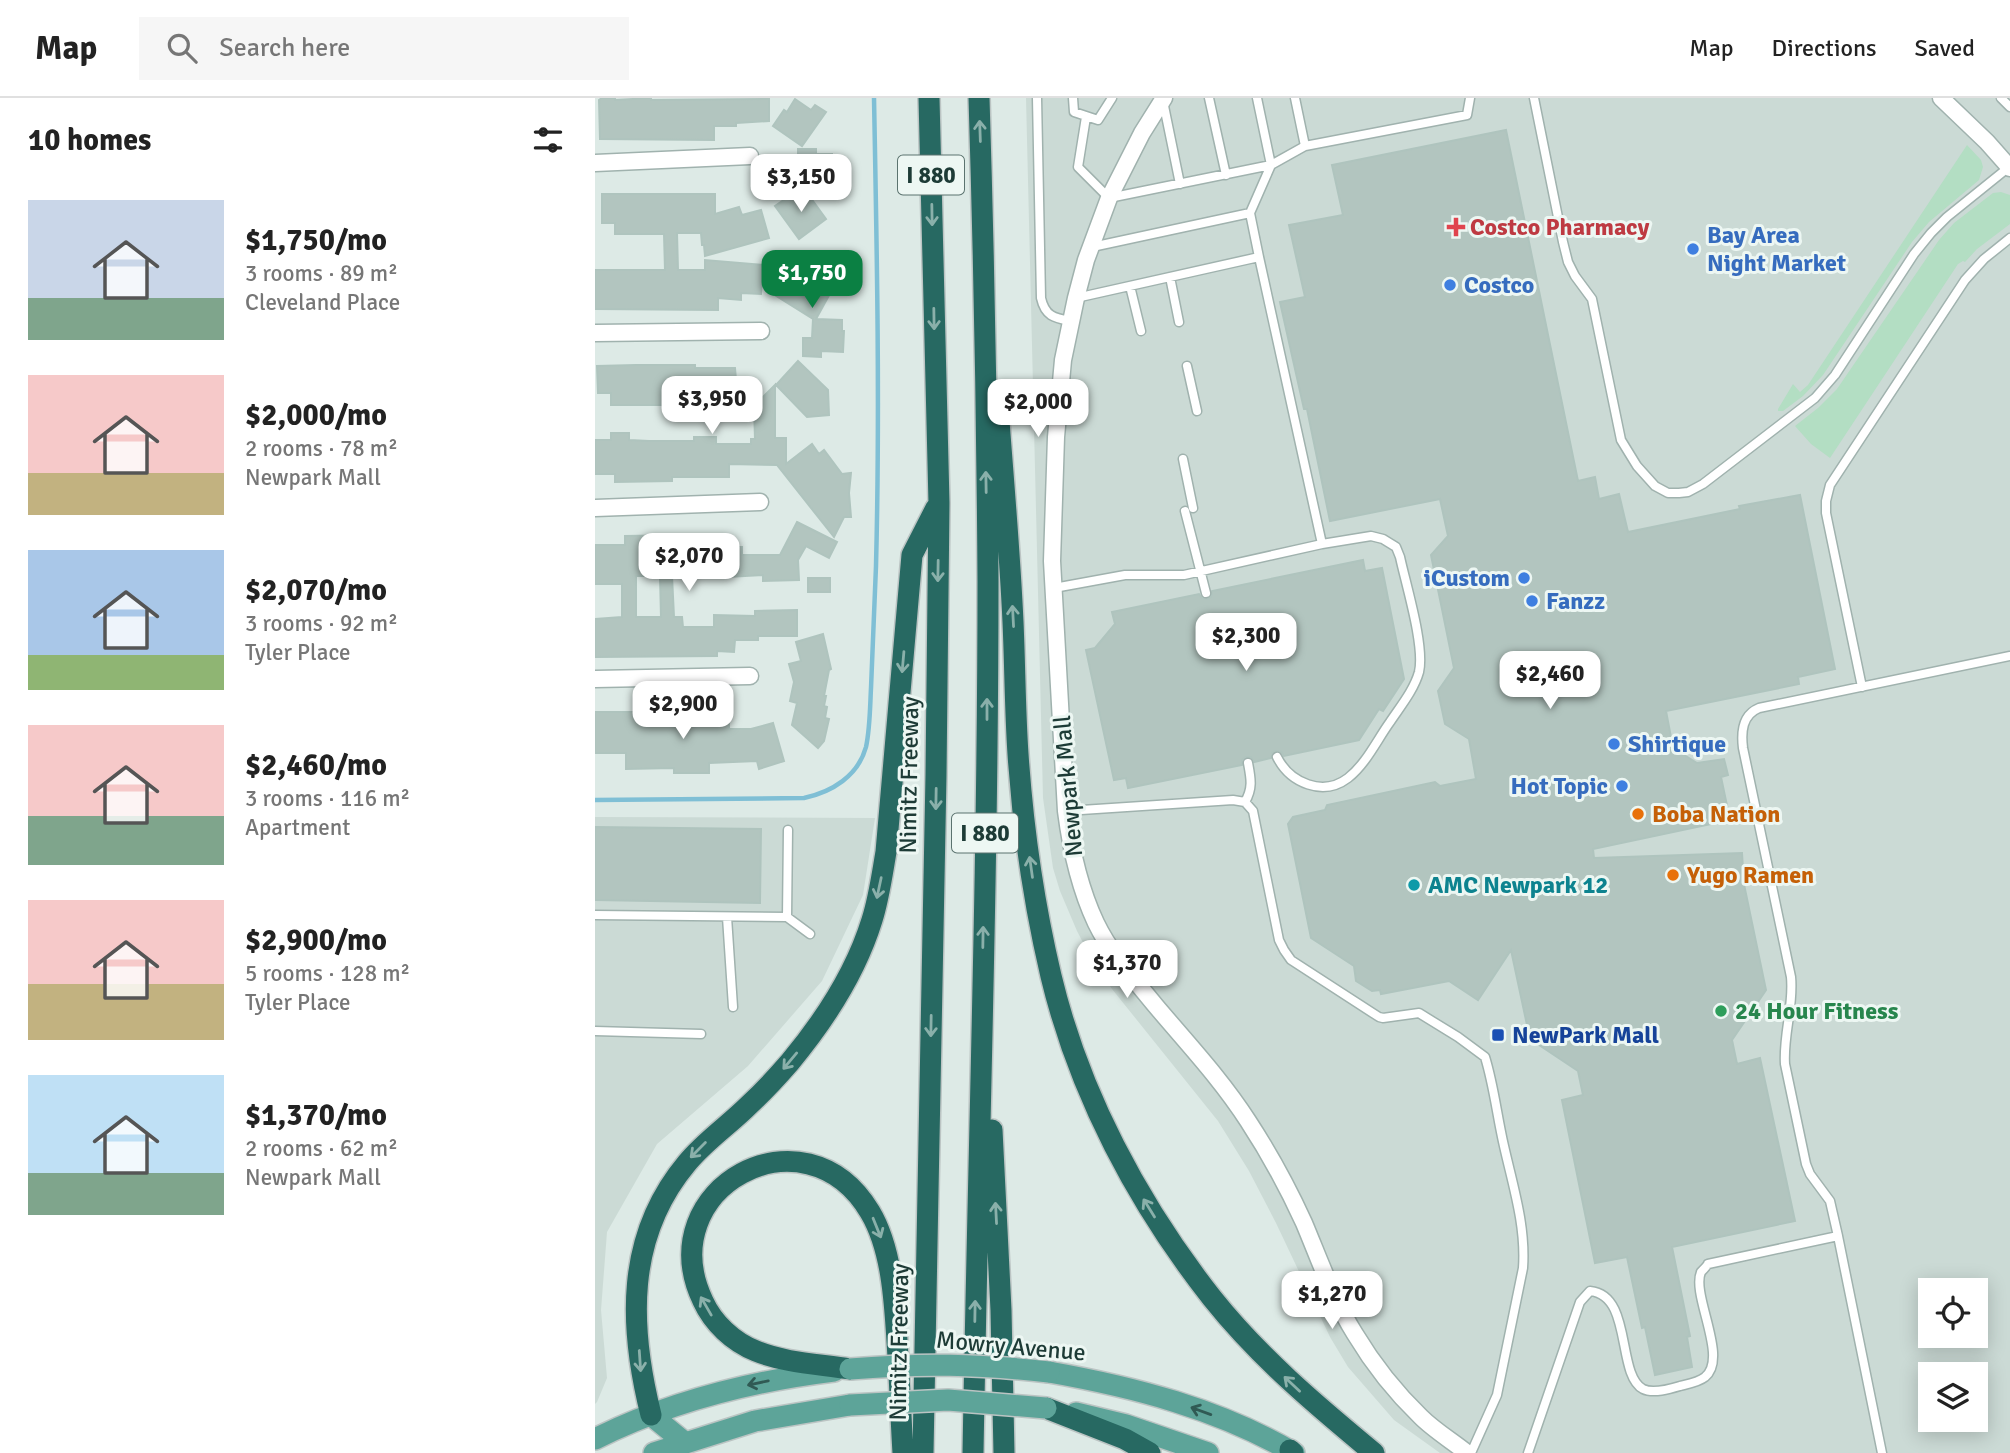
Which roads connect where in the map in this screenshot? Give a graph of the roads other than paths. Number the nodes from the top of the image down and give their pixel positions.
1 (929, 98) edge
2 (979, 98) edge
3 (1037, 98) edge
4 (1073, 98) edge
5 (1112, 98) edge
6 (1209, 98) edge
7 (1257, 98) edge
8 (1295, 98) edge
9 (1470, 98) edge
10 (1534, 98) edge
11 (1941, 98) edge
12 (2001, 98) edge
13 (1164, 99) edge
14 (2010, 107) edge
15 (1086, 117) junction
16 (1305, 146) junction
17 (750, 156) dead end
18 (595, 163) edge
19 (1271, 166) junction
20 (2010, 168) edge
21 (1226, 175) junction
22 (1179, 184) junction
23 (1108, 198) junction
24 (983, 213) junction
25 (1249, 213) junction
26 (2010, 238) edge
27 (1091, 247) junction
28 (1259, 257) junction
29 (1170, 277) junction
30 (1131, 286) junction
31 (1076, 298) junction
32 (1070, 321) junction
33 (1179, 322) dead end
34 (761, 331) dead end
35 (1141, 331) dead end
36 (595, 333) edge
37 (1187, 366) dead end
38 (1197, 411) dead end
39 (1183, 459) dead end
40 (760, 502) dead end
41 (939, 503) junction
42 (595, 508) edge
43 (1322, 544) junction
44 (1201, 572) junction
45 (1054, 588) junction
46 (1206, 593) dead end
47 (2010, 656) edge
48 (750, 676) dead end
49 (595, 679) edge
50 (1862, 687) junction
51 (1277, 757) dead end
52 (1248, 763) dead end
53 (1245, 802) junction
54 (1066, 811) junction
55 (788, 830) dead end
56 (595, 915) edge
57 (727, 917) junction
58 (787, 917) junction
59 (810, 934) dead end
60 (982, 966) junction
61 (733, 1007) dead end
62 (595, 1031) edge
63 (701, 1034) dead end
64 (1838, 1236) junction
65 (850, 1368) junction
66 (1046, 1408) junction
67 (651, 1415) junction
68 (595, 1439) edge
69 (684, 1442) junction
70 (1292, 1452) edge
71 (655, 1453) edge
72 (903, 1453) edge
73 (923, 1453) edge
74 (972, 1453) edge
75 (1004, 1453) edge
76 (1150, 1453) edge
77 (1208, 1453) edge
78 (1374, 1453) edge
79 (1469, 1453) edge
80 (1528, 1453) edge
81 (1882, 1453) edge

1 -> 41 highway, Nimitz Freeway / I 880
24 -> 2 highway, I 880
3 - 32 lane
4 - 15 lane
5 - 15 lane
6 - 21 lane
7 - 19 lane
8 - 16 lane
9 - 16 lane
10 - 20 lane
11 - 20 street
12 - 14 lane
13 - 22 lane
13 - 23 street, Newpark Mall
15 - 23 lane
16 - 19 lane
17 - 18 street
19 - 21 lane
19 - 25 lane
21 - 22 lane
22 - 23 lane
23 - 27 street, Newpark Mall
60 -> 24 highway, I 880
78 -> 24 highway
25 - 27 lane
25 - 28 lane
26 - 50 lane
27 - 31 street, Newpark Mall
28 - 29 lane
28 - 43 lane
29 - 30 lane
29 - 33 lane
30 - 31 lane
30 - 35 lane
31 - 32 street, Newpark Mall
32 - 45 street, Newpark Mall
34 - 36 street
37 - 38 lane
39 - 44 lane
40 - 42 street
41 -> 67 highway
41 -> 73 highway, Nimitz Freeway / I 880
43 - 44 lane
43 - 51 lane
44 - 45 lane
44 - 46 lane
45 - 54 street, Newpark Mall
47 - 50 lane
48 - 49 street
50 - 64 lane
52 - 53 lane
53 - 54 lane
53 - 79 lane
54 - 79 street, Newpark Mall
55 - 58 lane
56 - 57 lane
57 - 58 lane
57 - 61 lane
58 - 59 lane
74 -> 60 highway, I 880
75 -> 60 highway
62 - 63 lane
64 - 80 lane
64 - 81 lane
65 -> 67 main road, Mowry Avenue
70 -> 65 main road, Mowry Avenue, bridge
65 -> 72 highway
66 - 69 main road, bridge
66 - 76 highway
66 - 77 main road
67 - 68 main road, Mowry Avenue
67 - 69 main road
69 - 71 main road

